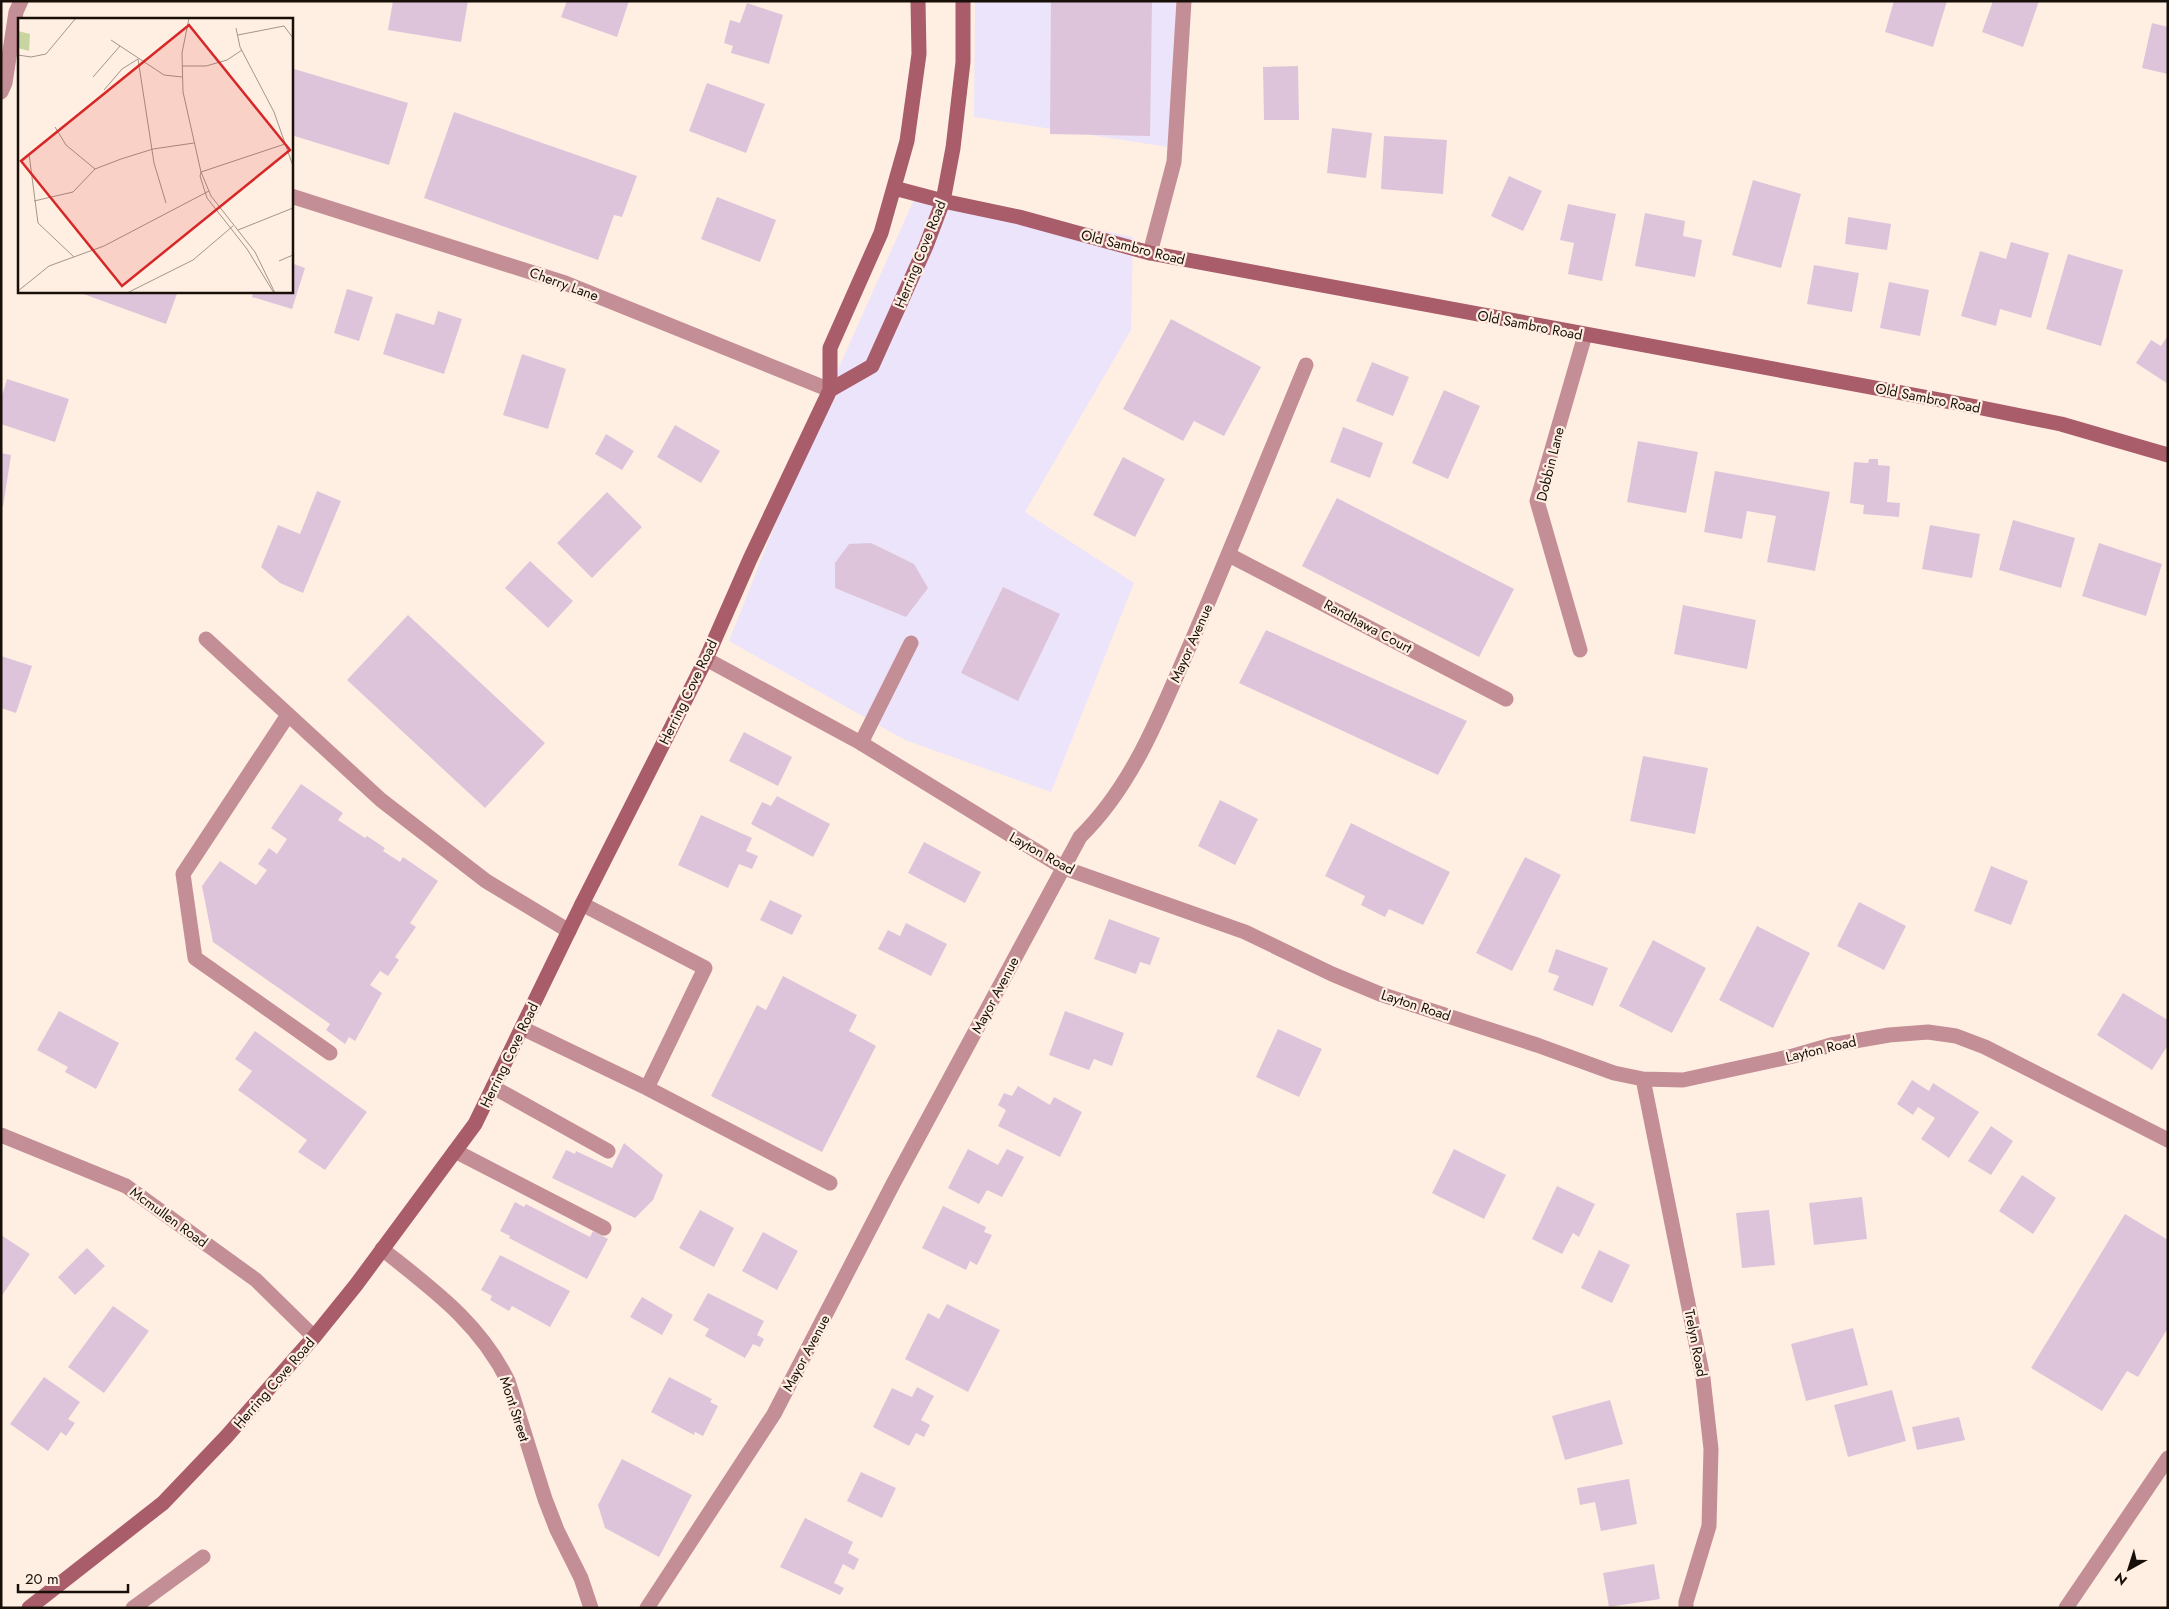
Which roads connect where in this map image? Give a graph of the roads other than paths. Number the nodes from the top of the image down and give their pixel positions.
1 (21, 1) edge
2 (918, 1) edge
3 (963, 1) edge
4 (1184, 1) edge
5 (8, 88) edge
6 (894, 188) junction
7 (292, 196) edge
8 (943, 201) junction
9 (1150, 253) junction
10 (1585, 335) junction
11 (1306, 365) dead end
12 (830, 390) junction
13 (2168, 455) edge
14 (1229, 555) junction
15 (206, 639) dead end
16 (911, 643) dead end
17 (1580, 650) dead end
18 (706, 659) junction
19 (1506, 699) dead end
20 (288, 715) junction
21 (861, 743) junction
22 (1064, 868) junction
23 (582, 904) junction
24 (569, 931) junction
25 (522, 1028) junction
26 (330, 1053) dead end
27 (1643, 1079) junction
28 (493, 1087) junction
29 (647, 1088) junction
30 (1, 1135) edge
31 (2168, 1140) edge
32 (608, 1150) dead end
33 (455, 1151) junction
34 (830, 1183) dead end
35 (604, 1228) dead end
36 (382, 1249) junction
37 (314, 1337) junction
38 (2168, 1458) edge
39 (203, 1557) dead end
40 (28, 1608) edge
41 (133, 1608) edge
42 (591, 1608) edge
43 (647, 1608) edge
44 (1686, 1608) edge
45 (2066, 1608) edge

1 - 5 street
2 - 6 main road, Herring Cove Road
3 - 8 main road, Herring Cove Road
4 - 9 street
6 - 8 main road, Old Sambro Road
6 - 12 main road, Herring Cove Road
7 - 12 street, Cherry Lane
8 - 9 main road, Old Sambro Road
8 - 12 main road, Herring Cove Road
9 - 10 main road, Old Sambro Road
10 - 13 main road, Old Sambro Road
10 - 17 street, Dobbin Lane
11 - 14 street, Mayor Avenue
12 - 18 main road, Herring Cove Road
14 - 19 street, Randhawa Court
14 - 22 street, Mayor Avenue
15 - 20 street
16 - 21 street
18 - 21 street, Layton Road
18 - 23 main road, Herring Cove Road
20 - 24 street
20 - 26 street
21 - 22 street, Layton Road
22 - 27 street, Layton Road
22 - 43 street, Mayor Avenue
23 - 24 main road, Herring Cove Road
23 - 29 street
24 - 25 main road, Herring Cove Road
25 - 28 main road, Herring Cove Road
25 - 29 street
27 - 31 street, Layton Road
27 - 44 street, Trelyn Road
28 - 32 street
28 - 33 main road, Herring Cove Road
29 - 34 street
30 - 37 street, Mcmullen Road
33 - 35 street
33 - 36 main road, Herring Cove Road
36 - 37 main road, Herring Cove Road
36 - 42 street, Mont Street
37 - 40 main road, Herring Cove Road
38 - 45 street
39 - 41 street

